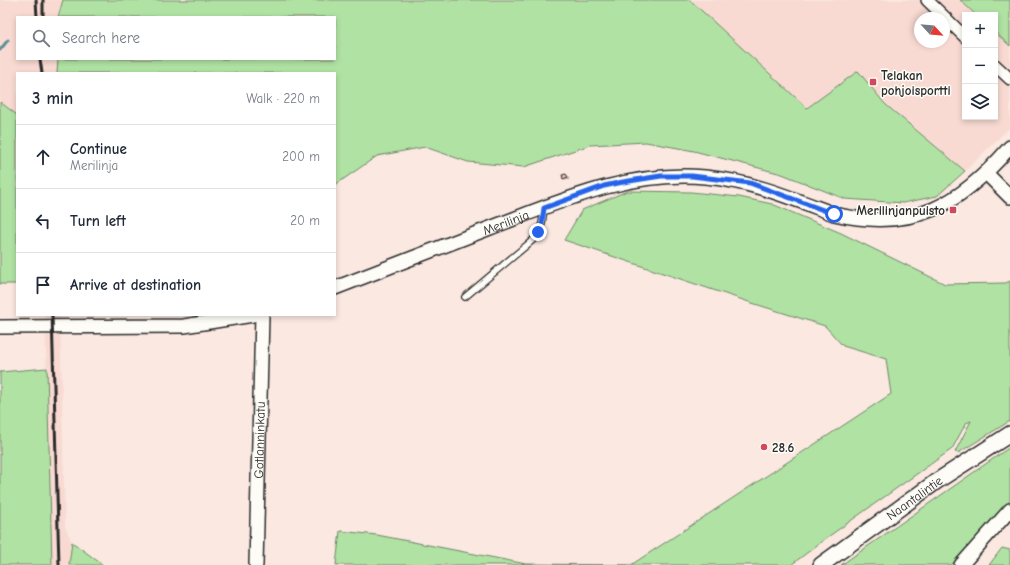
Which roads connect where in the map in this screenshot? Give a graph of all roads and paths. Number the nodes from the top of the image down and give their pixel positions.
1 (927, 0) edge
2 (962, 33) edge
3 (998, 68) edge
4 (1010, 79) edge
5 (1010, 147) edge
6 (987, 174) junction
7 (1010, 198) edge
8 (544, 208) junction
9 (336, 288) edge
10 (465, 297) dead end
11 (247, 316) edge
12 (262, 316) edge
13 (0, 327) edge
14 (1010, 434) edge
15 (1010, 510) edge
16 (256, 565) edge
17 (821, 565) edge
18 (961, 565) edge

1 - 2 street
3 - 4 street
5 - 6 street, Merilinja
6 - 7 street
6 - 8 street, Merilinja
8 - 9 street, Merilinja
8 - 10 lane
11 - 13 street
12 - 16 street, Gotlanninkatu
14 - 17 main road, Naantalintie
15 - 18 street

